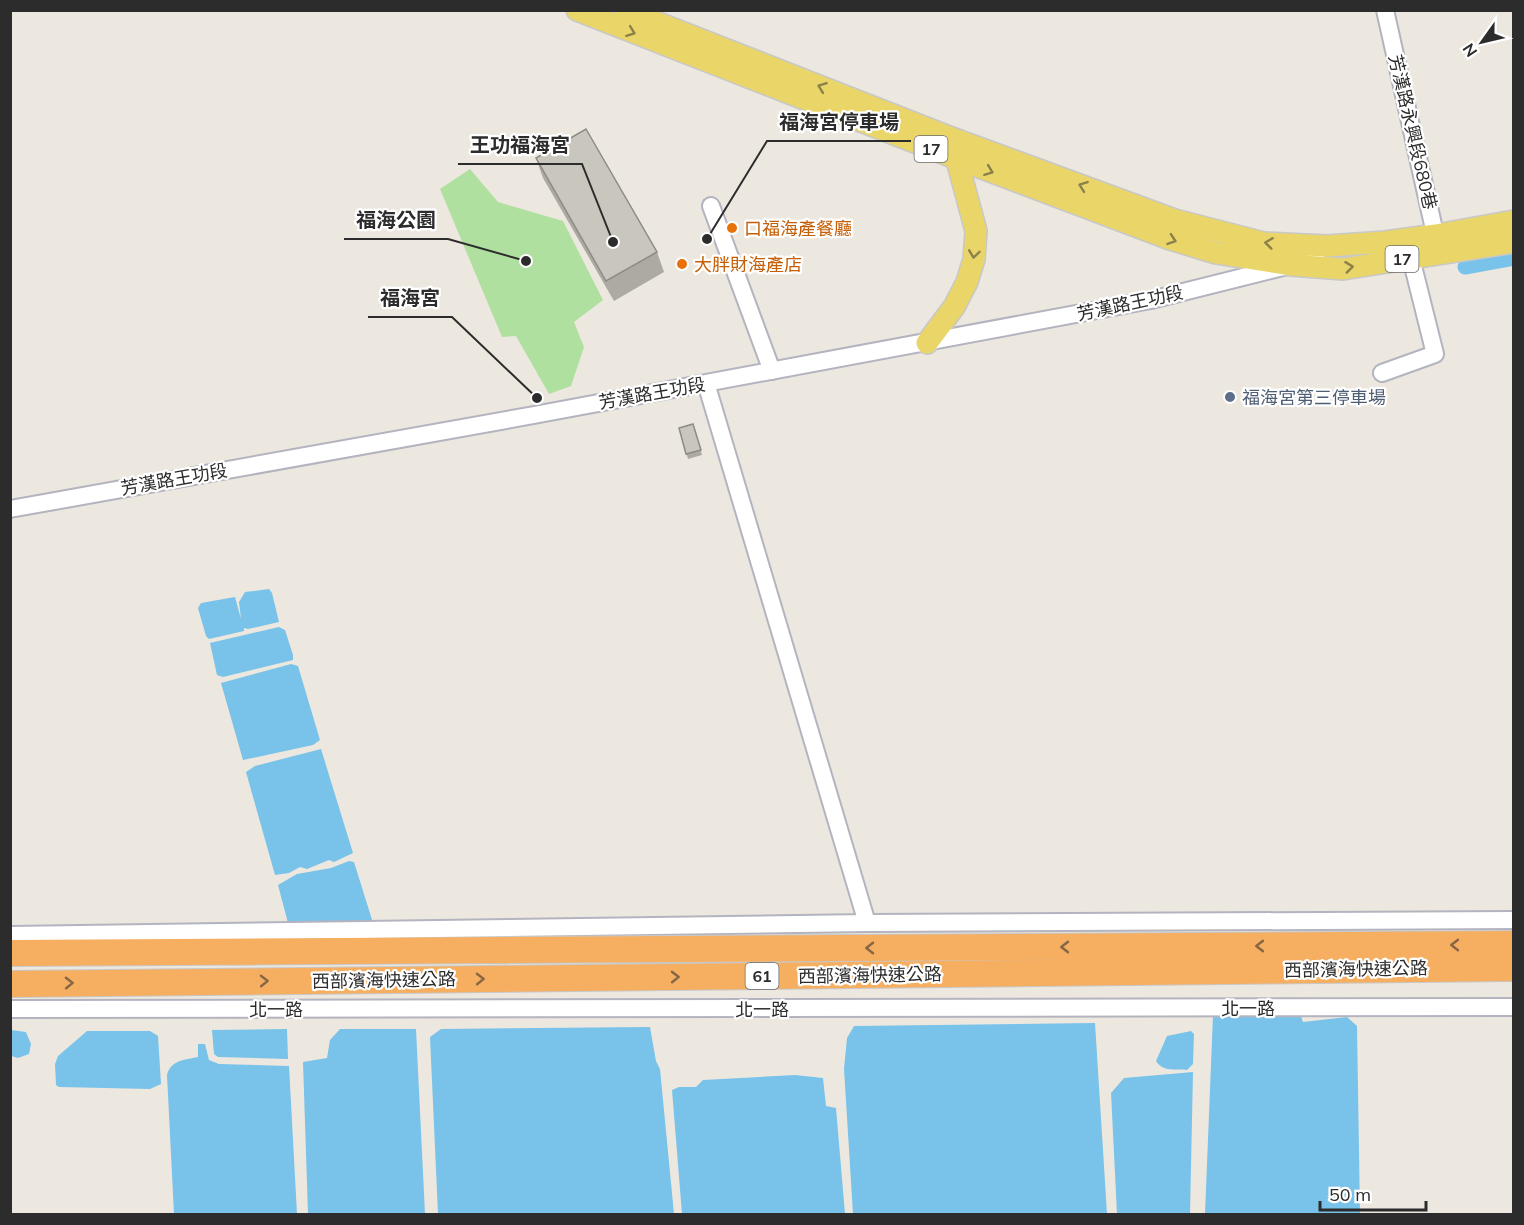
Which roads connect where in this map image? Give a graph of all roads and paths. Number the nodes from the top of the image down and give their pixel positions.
1 (577, 10) edge
2 (625, 10) edge
3 (1385, 10) edge
4 (949, 137) junction
5 (958, 159) junction
6 (711, 206) dead end
7 (1514, 221) edge
8 (1514, 242) edge
9 (1438, 244) junction
10 (1327, 246) junction
11 (1411, 258) junction
12 (1291, 265) junction
13 (927, 343) junction
14 (772, 371) junction
15 (1382, 373) dead end
16 (706, 384) junction
17 (10, 508) edge
18 (1514, 920) edge
19 (867, 923) junction
20 (10, 935) edge
21 (1514, 944) edge
22 (10, 952) edge
23 (1514, 968) edge
24 (10, 984) edge
25 (1514, 1007) edge
26 (10, 1009) edge

1 -> 5 main road, 17
4 -> 2 main road, 17
3 - 9 street, 芳漢路永興段680巷
4 - 5 main road
10 -> 4 main road, 17
5 -> 12 main road, 17
5 -> 13 main road
6 - 14 street
7 - 9 main road, 17
8 - 9 main road, 17
9 - 10 main road, 17
9 - 11 main road, 17
10 - 12 street, 芳漢路王功段
12 -> 11 main road, 17
11 - 15 street
12 - 13 street, 芳漢路王功段
13 - 14 street, 芳漢路王功段
14 - 16 street, 芳漢路王功段
16 - 17 street, 芳漢路王功段
16 - 19 street
18 - 19 street
19 - 20 street
21 -> 22 highway, 西部濱海快速公路 / 61
24 -> 23 highway, 西部濱海快速公路 / 61
25 - 26 street, 北一路

